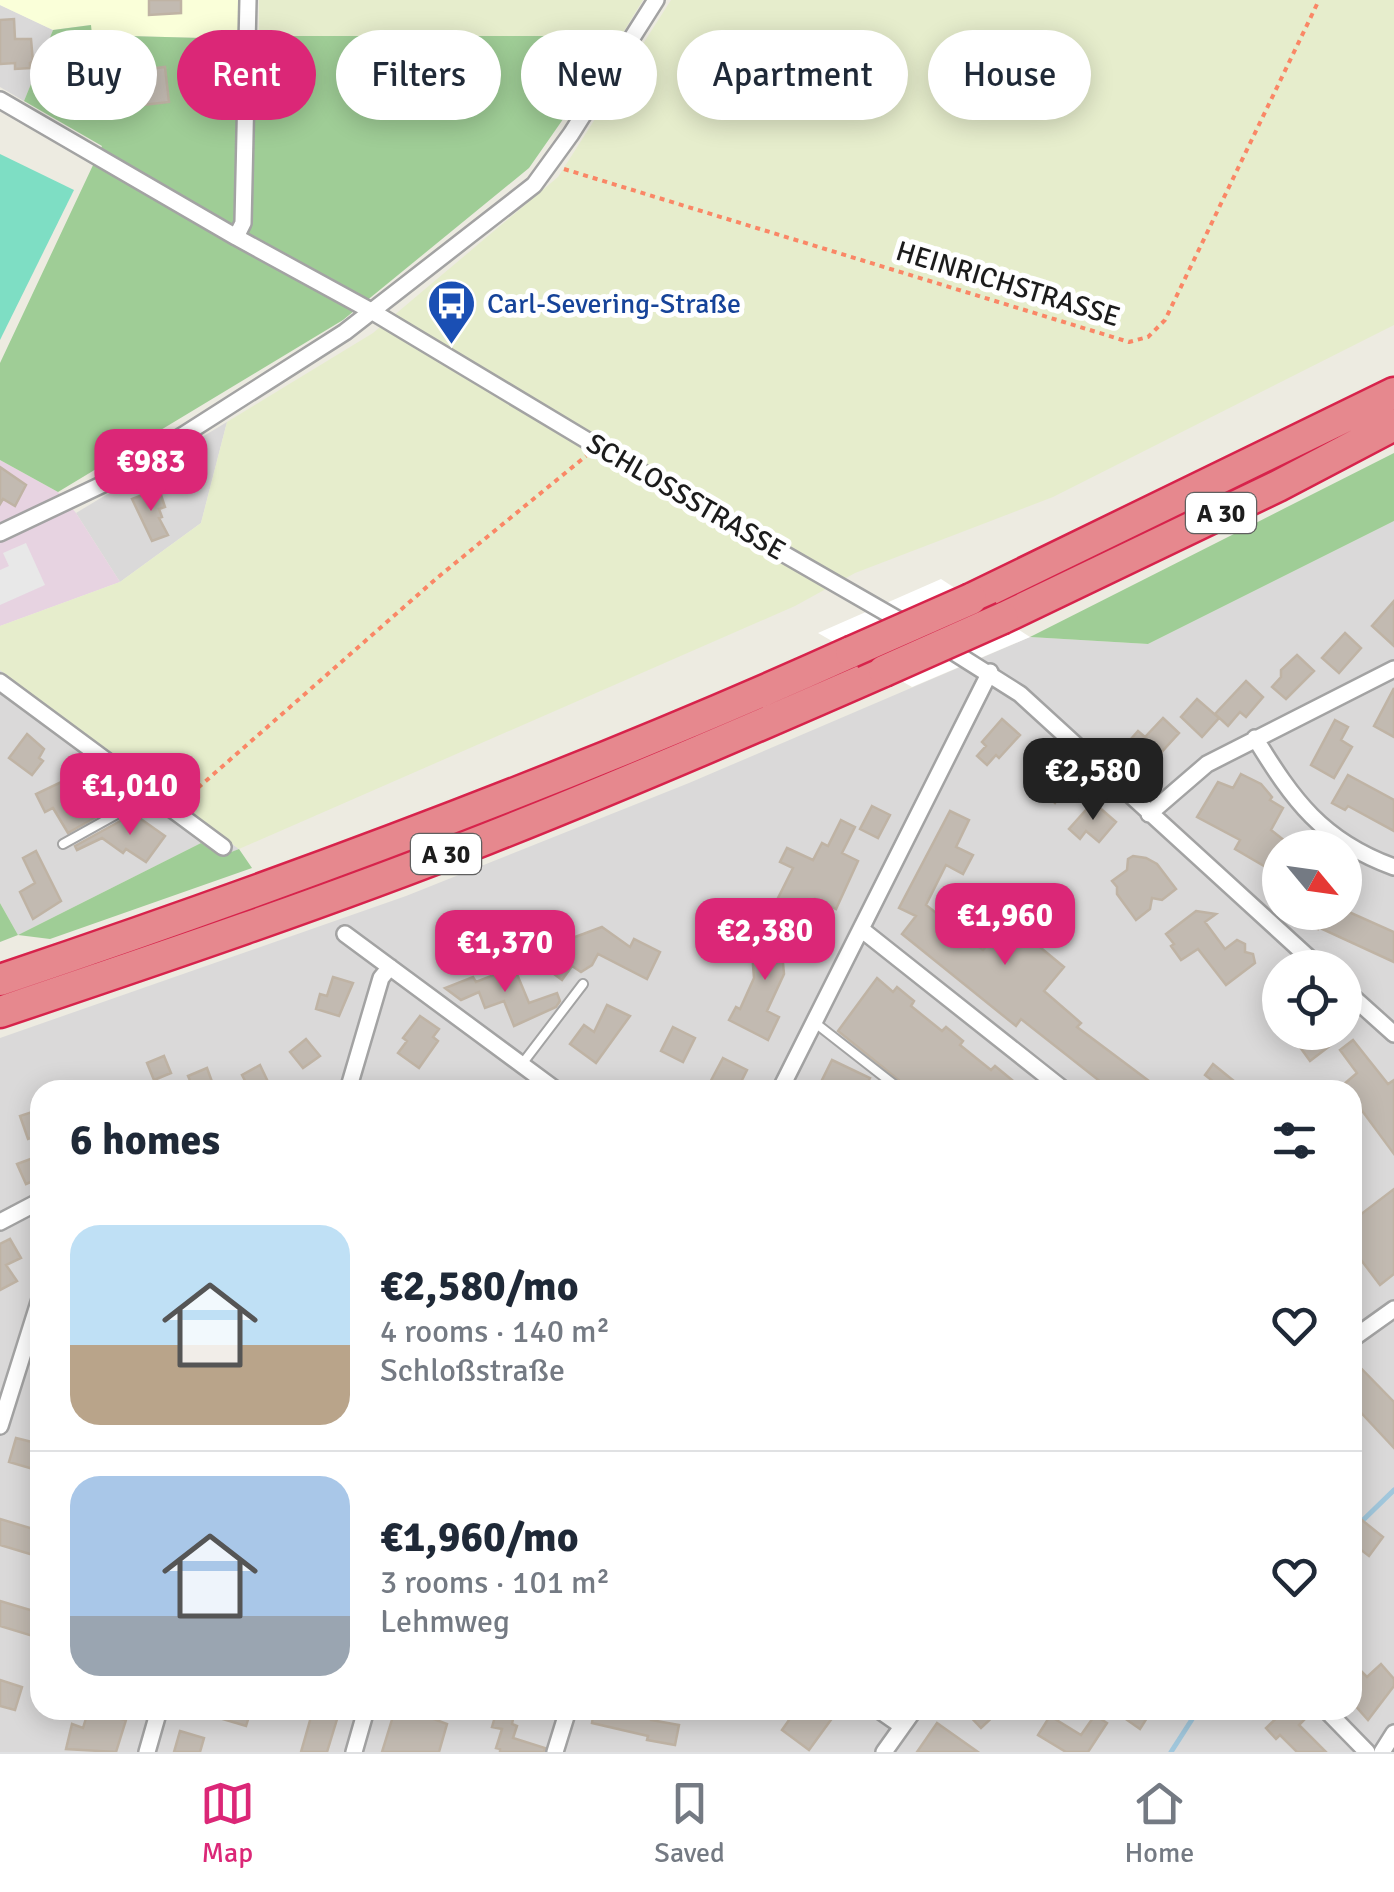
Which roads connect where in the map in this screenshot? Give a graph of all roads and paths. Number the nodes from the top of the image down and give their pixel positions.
1 (248, 0) edge
2 (656, 0) edge
3 (1319, 0) edge
4 (0, 100) edge
5 (551, 165) junction
6 (236, 238) junction
7 (373, 312) junction
8 (1394, 392) edge
9 (1394, 425) edge
10 (598, 446) junction
11 (0, 533) edge
12 (1394, 669) edge
13 (990, 672) junction
14 (0, 682) edge
15 (1254, 738) junction
16 (151, 795) junction
17 (172, 810) junction
18 (1149, 814) junction
19 (63, 844) dead end
20 (222, 846) dead end
21 (1394, 868) edge
22 (861, 929) junction
23 (345, 934) dead end
24 (1300, 950) edge
25 (390, 967) junction
26 (0, 980) edge
27 (583, 984) dead end
28 (1362, 1005) edge
29 (0, 1012) edge
30 (814, 1022) junction
31 (1394, 1034) edge
32 (522, 1064) junction
33 (351, 1080) edge
34 (541, 1080) edge
35 (785, 1080) edge
36 (887, 1080) edge
37 (1051, 1080) edge
38 (30, 1206) edge
39 (0, 1222) edge
40 (1394, 1308) edge
41 (1362, 1326) edge
42 (30, 1331) edge
43 (0, 1426) edge
44 (157, 1720) edge
45 (363, 1720) edge
46 (565, 1720) edge
47 (893, 1720) edge
48 (906, 1720) edge
49 (1336, 1720) edge
50 (902, 1726) junction
51 (1394, 1733) edge
52 (146, 1752) edge
53 (354, 1752) edge
54 (555, 1752) edge
55 (884, 1752) edge
56 (1366, 1752) edge
57 (1382, 1752) edge

1 - 6 street
2 - 5 street
3 - 5 path, HEINRICHSTRASSE
4 - 6 street, SCHLOSSSTRASSE
5 - 7 street
6 - 7 street, SCHLOSSSTRASSE
7 - 10 street, SCHLOSSSTRASSE
7 - 11 street
8 - 26 highway, A 30, bridge
9 - 29 highway, A 30, bridge
10 - 13 street, SCHLOSSSTRASSE
10 - 17 path
12 - 15 street
13 - 18 street, SCHLOSSSTRASSE
13 - 22 street
14 - 16 street
15 - 18 street
15 - 21 street
16 - 17 street
16 - 19 lane
17 - 20 street
18 - 24 street, SCHLOSSSTRASSE
22 - 30 street
22 - 37 street
23 - 25 street
25 - 32 street
25 - 33 street
27 - 32 lane
28 - 31 street
30 - 35 street
30 - 36 lane
32 - 34 street
38 - 39 street
40 - 41 street
42 - 43 street
44 - 52 street
45 - 53 street
46 - 54 street
47 - 50 street
48 - 50 street
49 - 56 street
50 - 55 street
51 - 57 street

